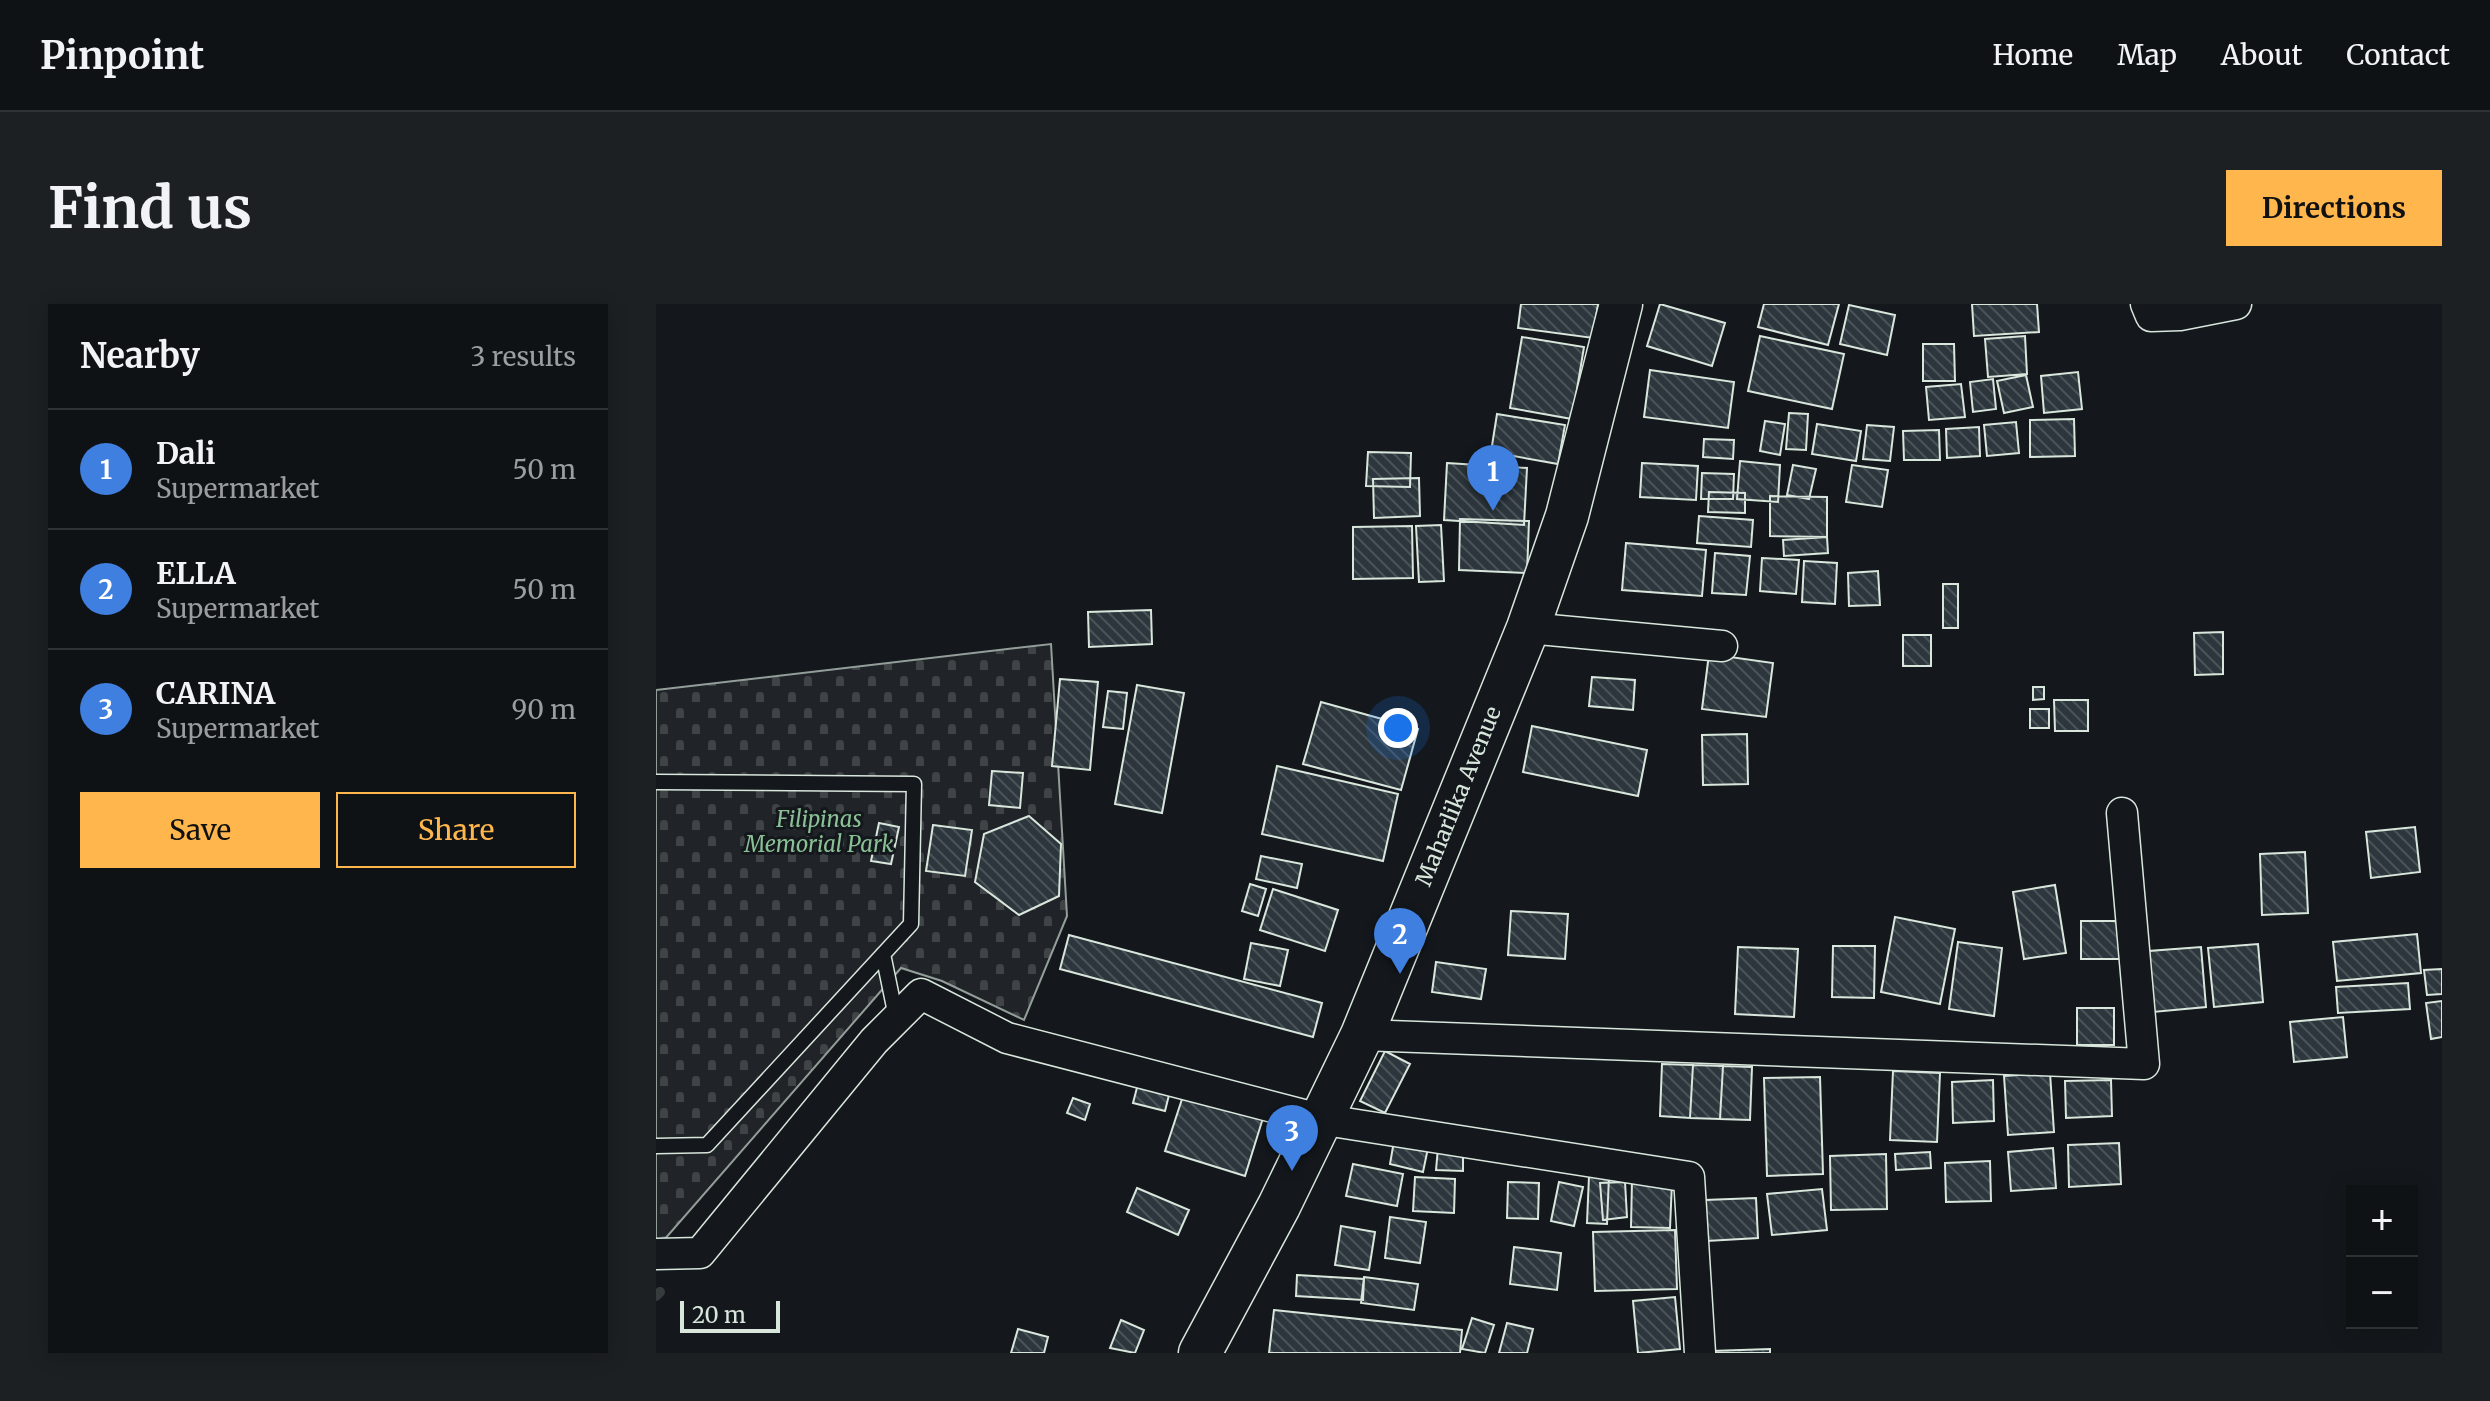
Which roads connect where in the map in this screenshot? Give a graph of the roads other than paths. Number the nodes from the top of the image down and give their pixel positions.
1 (1621, 304) edge
2 (2146, 304) edge
3 (2236, 304) edge
4 (1528, 628) junction
5 (1722, 646) dead end
6 (656, 782) edge
7 (2122, 813) dead end
8 (883, 954) junction
9 (896, 1018) junction
10 (1362, 1035) junction
11 (1319, 1119) junction
12 (656, 1146) edge
13 (656, 1254) edge
14 (1200, 1353) edge
15 (1700, 1353) edge

1 - 4 main road, Maharlika Avenue
2 - 3 street
4 - 5 street
4 - 10 main road, Maharlika Avenue
6 - 8 lane
7 - 10 street
8 - 9 lane
8 - 12 lane
9 - 11 street
9 - 13 street
10 - 11 main road, Maharlika Avenue
11 - 14 main road, Maharlika Avenue
11 - 15 street

